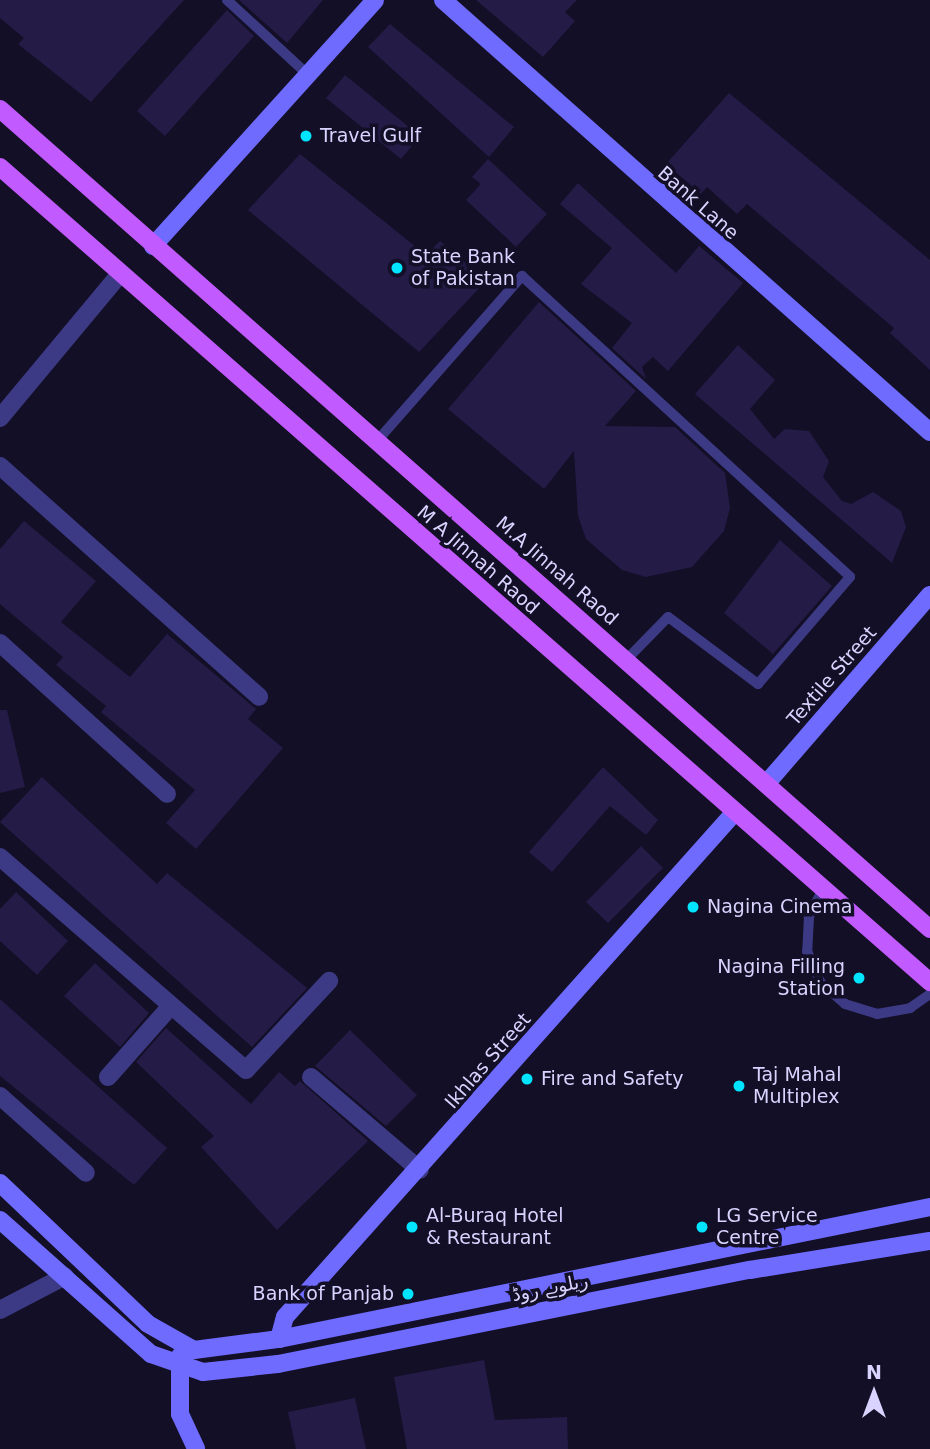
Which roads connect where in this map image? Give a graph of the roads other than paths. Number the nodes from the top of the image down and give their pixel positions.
1 (227, 0) edge
2 (375, 0) edge
3 (443, 0) edge
4 (306, 73) junction
5 (0, 109) edge
6 (0, 167) edge
7 (153, 246) junction
8 (119, 275) junction
9 (0, 418) edge
10 (930, 432) edge
11 (377, 441) junction
12 (0, 466) edge
13 (930, 595) edge
14 (0, 643) edge
15 (626, 660) junction
16 (259, 697) dead end
17 (766, 784) junction
18 (167, 794) dead end
19 (735, 812) junction
20 (0, 857) edge
21 (824, 887) junction
22 (930, 929) edge
23 (328, 981) dead end
24 (930, 982) edge
25 (930, 995) edge
26 (170, 1007) junction
27 (108, 1077) dead end
28 (311, 1077) dead end
29 (0, 1096) edge
30 (419, 1170) junction
31 (86, 1173) dead end
32 (0, 1183) edge
33 (930, 1207) edge
34 (0, 1220) edge
35 (930, 1241) edge
36 (65, 1276) junction
37 (0, 1310) edge
38 (279, 1339) junction
39 (181, 1346) junction
40 (179, 1367) junction
41 (196, 1449) edge

1 - 4 lane
2 - 4 main road
3 - 10 main road, Bank Lane
4 - 7 main road
5 - 7 main road
6 - 8 main road, M A Jinnah Raod
7 - 11 main road, M.A Jinnah Raod
8 - 9 street
8 - 19 main road, M A Jinnah Raod
11 - 15 main road, M.A Jinnah Raod
11 - 15 lane
12 - 16 street
13 - 17 main road, Textile Street
14 - 18 street
15 - 17 main road, M.A Jinnah Raod
17 - 22 main road, M.A Jinnah Raod
19 - 21 main road, M A Jinnah Raod
19 - 30 main road, Ikhlas Street
20 - 26 street
21 - 24 main road, M A Jinnah Raod
21 - 25 lane
23 - 26 street
26 - 27 street
28 - 30 street
29 - 31 street
30 - 38 main road, Ikhlas Street
32 - 39 main road, ریلوے روڈ
33 - 38 main road, ریلوے روڈ
34 - 36 main road, ریلوے روڈ
35 - 40 main road, ریلوے روڈ
36 - 37 street
36 - 40 main road, ریلوے روڈ
38 - 39 main road, ریلوے روڈ
39 - 40 main road
40 - 41 main road

